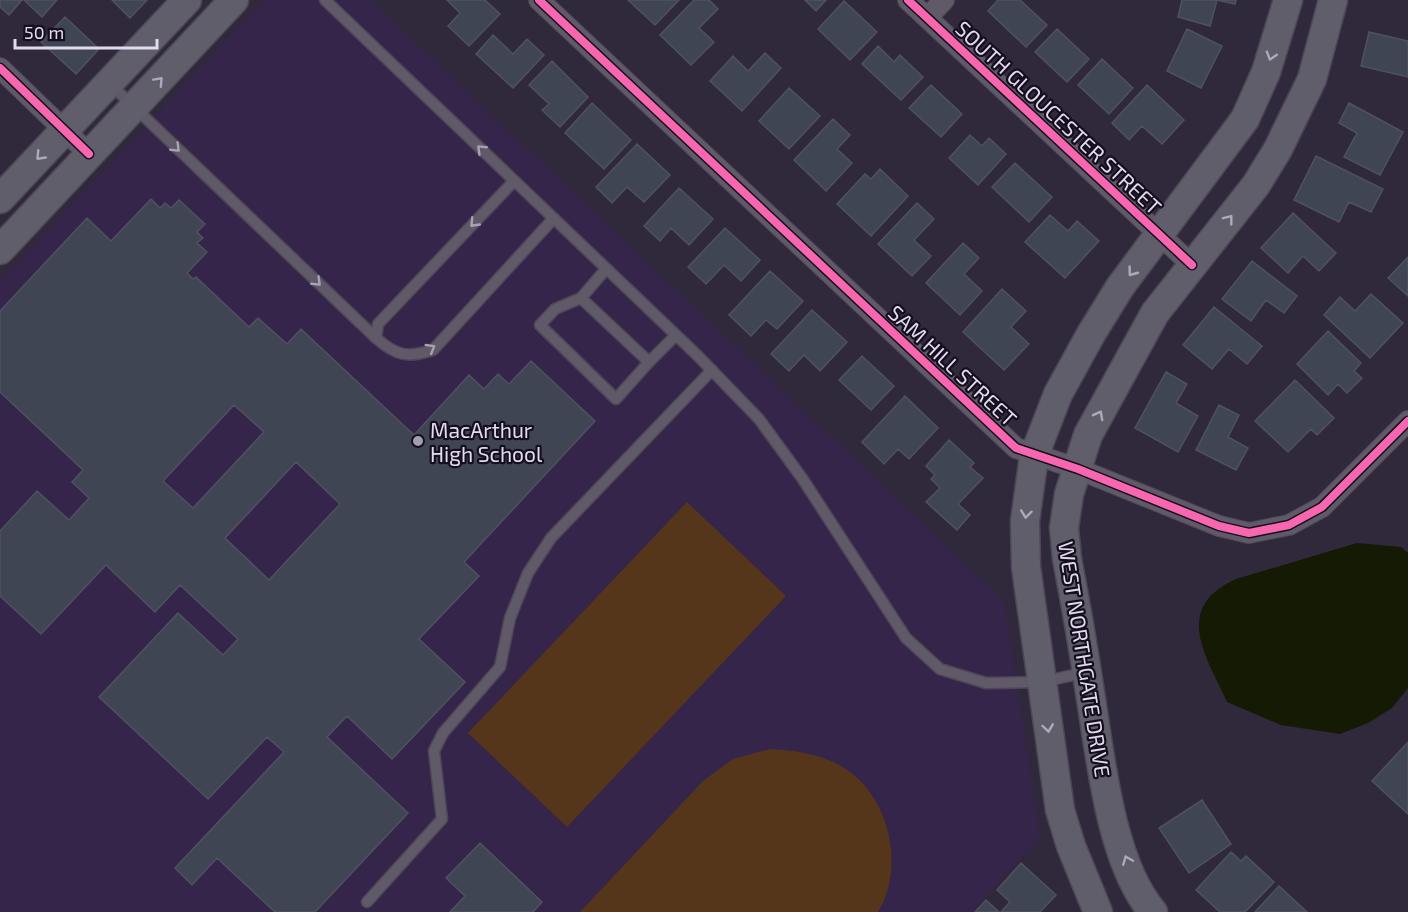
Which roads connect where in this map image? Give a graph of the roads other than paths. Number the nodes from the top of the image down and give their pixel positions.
1 (187, 0) edge
2 (234, 0) edge
3 (325, 0) edge
4 (540, 0) edge
5 (908, 0) edge
6 (944, 0) edge
7 (1288, 0) edge
8 (1333, 0) edge
9 (927, 18) junction
10 (0, 68) edge
11 (110, 84) junction
12 (134, 107) junction
13 (65, 130) junction
14 (89, 154) junction
15 (514, 181) junction
16 (0, 199) edge
17 (554, 218) junction
18 (1160, 235) junction
19 (0, 250) edge
20 (1192, 265) junction
21 (606, 269) junction
22 (581, 298) junction
23 (676, 335) junction
24 (376, 338) junction
25 (649, 362) junction
26 (712, 370) junction
27 (1408, 421) edge
28 (1034, 456) junction
29 (1078, 469) junction
30 (1087, 672) junction
31 (1042, 682) junction
32 (367, 902) dead end
33 (1098, 912) edge
34 (1153, 912) edge

1 - 11 main road
12 -> 2 main road
15 -> 3 lane
4 - 28 street, SAM HILL STREET
5 - 9 street, SOUTH GLOUCESTER STREET
6 - 9 street
7 -> 18 main road, WEST NORTHGATE DRIVE
20 -> 8 main road, WEST NORTHGATE DRIVE
9 - 18 street, SOUTH GLOUCESTER STREET
10 - 13 street
11 - 12 lane
11 - 13 main road
12 - 14 main road
12 -> 24 lane
13 - 14 street
13 -> 16 main road
14 - 19 main road
15 - 17 lane
15 -> 24 lane
17 - 21 lane
24 -> 17 lane
18 - 20 street, SOUTH GLOUCESTER STREET
18 -> 28 main road, WEST NORTHGATE DRIVE
29 -> 20 main road, WEST NORTHGATE DRIVE
21 - 22 lane
21 - 23 lane
22 - 25 lane
22 - 25 lane
23 - 25 lane
23 - 26 lane
26 - 31 lane
26 - 32 lane
27 - 29 street, SAM HILL STREET
28 - 29 street, SAM HILL STREET
28 -> 31 main road, WEST NORTHGATE DRIVE
29 - 30 main road, WEST NORTHGATE DRIVE
30 - 31 lane
34 -> 30 main road, WEST NORTHGATE DRIVE
31 -> 33 main road, WEST NORTHGATE DRIVE

